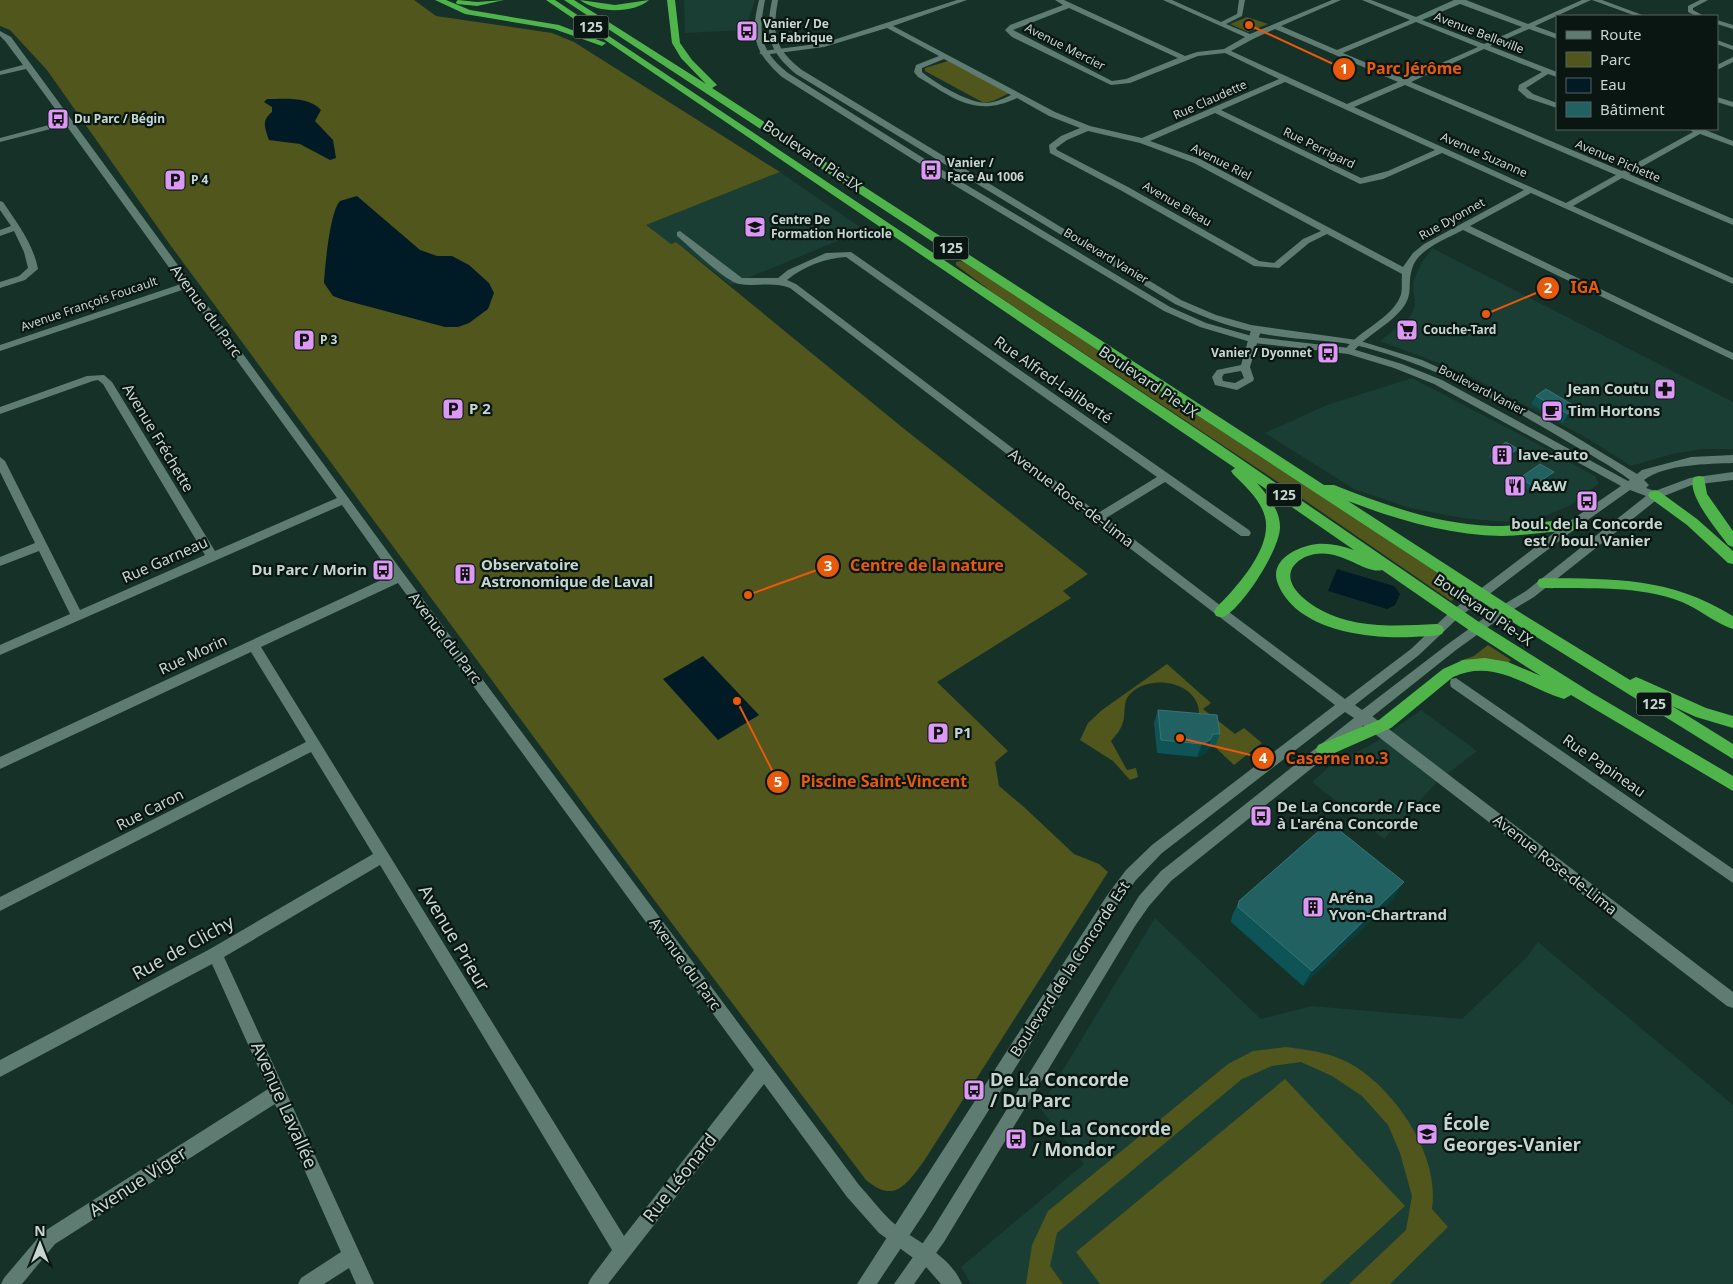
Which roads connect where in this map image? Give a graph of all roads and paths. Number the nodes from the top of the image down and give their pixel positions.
1 (439, 0) edge
2 (457, 0) edge
3 (500, 0) edge
4 (550, 0) edge
5 (568, 0) edge
6 (584, 0) edge
7 (646, 0) edge
8 (671, 0) edge
9 (762, 0) edge
10 (776, 0) edge
11 (964, 0) edge
12 (1058, 0) edge
13 (1166, 0) edge
14 (1242, 0) edge
15 (1338, 0) edge
16 (1364, 0) edge
17 (1460, 0) edge
18 (1588, 0) edge
19 (1595, 0) edge
20 (1706, 0) edge
21 (1070, 5) junction
22 (1639, 15) edge
23 (1699, 15) edge
24 (1416, 20) junction
25 (1718, 22) edge
26 (1221, 24) junction
27 (887, 25) junction
28 (1274, 26) junction
29 (1529, 26) junction
30 (1733, 27) edge
31 (0, 33) edge
32 (1250, 36) junction
33 (1556, 37) edge
34 (1718, 42) edge
35 (1484, 46) junction
36 (1733, 48) edge
37 (777, 51) junction
38 (1226, 51) junction
39 (763, 53) junction
40 (1337, 53) junction
41 (631, 55) junction
42 (945, 56) junction
43 (1184, 58) junction
44 (1733, 59) edge
45 (27, 66) junction
46 (1718, 67) edge
47 (1547, 72) junction
48 (0, 73) edge
49 (1556, 75) edge
50 (1286, 79) junction
51 (1404, 82) junction
52 (1017, 95) junction
53 (1718, 99) edge
54 (728, 102) junction
55 (1733, 105) edge
56 (1556, 106) edge
57 (1348, 107) junction
58 (1215, 110) junction
59 (68, 122) junction
60 (1087, 128) junction
61 (1697, 130) edge
62 (0, 140) edge
63 (1143, 141) junction
64 (1733, 144) edge
65 (1442, 150) junction
66 (1622, 175) junction
67 (1531, 190) junction
68 (0, 204) edge
69 (1566, 206) junction
70 (1733, 222) edge
71 (1464, 227) junction
72 (15, 228) junction
73 (1327, 232) junction
74 (0, 233) edge
75 (680, 234) dead end
76 (1405, 272) junction
77 (780, 281) junction
78 (1733, 281) edge
79 (0, 285) edge
80 (187, 285) junction
81 (1256, 330) junction
82 (1254, 340) junction
83 (1352, 346) junction
84 (0, 348) edge
85 (1733, 357) edge
86 (1245, 367) dead end
87 (0, 410) edge
88 (1214, 447) junction
89 (1733, 458) edge
90 (0, 461) edge
91 (1297, 475) junction
92 (1733, 476) edge
93 (1165, 477) junction
94 (4, 478) edge
95 (1699, 480) junction
96 (1633, 483) junction
97 (1655, 495) junction
98 (344, 500) junction
99 (1098, 518) junction
100 (1571, 526) junction
101 (1245, 533) dead end
102 (1733, 542) edge
103 (42, 545) junction
104 (212, 557) junction
105 (1733, 559) edge
106 (0, 562) edge
107 (1398, 575) junction
108 (400, 577) junction
109 (1544, 582) junction
110 (1220, 612) junction
111 (77, 616) junction
112 (1733, 623) edge
113 (1437, 630) junction
114 (253, 644) junction
115 (0, 650) edge
116 (1575, 655) junction
117 (1456, 683) dead end
118 (1345, 705) junction
119 (1363, 717) junction
120 (1733, 722) edge
121 (1378, 728) junction
122 (1639, 730) junction
123 (314, 744) junction
124 (1324, 750) junction
125 (1733, 752) edge
126 (0, 763) edge
127 (1733, 784) edge
128 (382, 856) junction
129 (1733, 877) edge
130 (0, 904) edge
131 (215, 954) junction
132 (1733, 1001) edge
133 (0, 1069) edge
134 (763, 1072) junction
135 (278, 1092) junction
136 (897, 1236) junction
137 (623, 1251) junction
138 (923, 1255) junction
139 (352, 1256) junction
140 (10, 1284) edge
141 (307, 1284) edge
142 (365, 1284) edge
143 (597, 1284) edge
144 (866, 1284) edge
145 (903, 1284) edge
146 (954, 1284) edge

1 - 41 highway
2 - 3 highway
4 - 41 highway, Boulevard Pie-IX / 125
5 - 54 highway, Boulevard Pie-IX / 125
6 - 7 highway
8 - 54 highway
9 - 39 street, Boulevard Vanier
10 - 37 street, Boulevard Vanier
11 - 27 street
12 - 21 street
13 - 26 street
14 - 26 street
15 - 28 street
16 - 24 street, Avenue Belleville
17 - 24 street
17 - 29 street
18 - 29 street
19 - 22 street
20 - 23 street
21 - 43 street
21 - 43 street, Avenue Mercier
24 - 35 street, Avenue Belleville
24 - 40 street
25 - 30 street
26 - 32 street
27 - 37 street
27 - 42 street, Avenue Riel
28 - 32 street
28 - 40 street, Avenue Pichette
29 - 33 street
29 - 35 street
31 - 45 street, Avenue du Parc
32 - 38 street
34 - 36 street
35 - 47 street, Avenue Belleville
35 - 51 street
37 - 39 street
37 - 81 street, Boulevard Vanier
38 - 43 street
38 - 50 street, Avenue Suzanne
39 - 82 street, Boulevard Vanier
40 - 51 street, Avenue Pichette
41 - 88 highway, Boulevard Pie-IX / 125
42 - 52 street, Avenue Riel
42 - 52 street
44 - 46 street
45 - 48 street
45 - 59 street, Avenue du Parc
47 - 49 street, Avenue Belleville
47 - 56 street
50 - 57 street, Avenue Suzanne
50 - 58 street, Rue Claudette
51 - 57 street
51 - 66 street, Avenue Pichette
52 - 60 street, Avenue Riel
53 - 55 street
54 - 91 highway, Boulevard Pie-IX / 125
57 - 65 street, Avenue Suzanne
58 - 63 street, Rue Claudette
58 - 65 street, Rue Perrigard
59 - 62 street
59 - 80 street, Avenue du Parc
60 - 63 street, Avenue Riel
60 - 73 street, Avenue Bleau
61 - 64 street
61 - 66 street
63 - 73 street, Avenue Riel
65 - 67 street, Avenue Suzanne
66 - 69 street
66 - 70 street, Avenue Pichette
67 - 69 street, Avenue Suzanne
67 - 71 street, Rue Dyonnet
68 - 72 street
69 - 78 street, Avenue Suzanne
71 - 76 street, Rue Dyonnet
71 - 85 street
72 - 74 street
72 - 79 street
73 - 76 street, Avenue Riel
75 - 77 street
76 - 83 street
77 - 93 street, Rue Alfred-Laliberté
77 - 99 street, Avenue Rose-de-Lima
80 - 84 street, Avenue François Foucault
80 - 98 street, Avenue du Parc
81 - 82 street
81 - 83 street, Boulevard Vanier
82 - 83 street, Boulevard Vanier
82 - 86 street
83 - 96 street, Boulevard Vanier
87 - 104 street, Avenue Fréchette
88 - 107 highway, Boulevard Pie-IX / 125
88 - 110 highway
89 - 96 street, Boulevard de la Concorde Est
90 - 94 street
91 - 100 highway
91 - 116 highway, Boulevard Pie-IX / 125
92 - 95 street, Boulevard de la Concorde Est
93 - 99 street
93 - 101 street, Rue Alfred-Laliberté
94 - 103 street
95 - 97 street, Boulevard de la Concorde Est
95 - 102 highway
96 - 97 street, Boulevard Vanier
96 - 100 street, Boulevard de la Concorde Est
97 - 105 highway
97 - 109 street, Boulevard de la Concorde Est
98 - 104 street, Rue Garneau
98 - 108 street, Avenue du Parc
99 - 110 street, Avenue Rose-de-Lima
100 - 113 street, Boulevard de la Concorde Est
103 - 106 street
103 - 111 street
104 - 111 street, Rue Garneau
107 - 113 highway
107 - 122 highway, Boulevard Pie-IX / 125
108 - 114 street, Rue Morin
108 - 134 street, Avenue du Parc
109 - 112 highway
109 - 119 street, Boulevard de la Concorde Est
110 - 118 street, Avenue Rose-de-Lima
111 - 115 street, Rue Garneau
113 - 118 street, Boulevard de la Concorde Est
114 - 123 street, Avenue Prieur
114 - 126 street, Rue Morin
116 - 120 highway
116 - 125 highway, Boulevard Pie-IX / 125
117 - 129 street, Rue Papineau
118 - 119 street, Avenue Rose-de-Lima
118 - 136 street, Boulevard de la Concorde Est
119 - 121 street, Avenue Rose-de-Lima
119 - 124 street, Boulevard de la Concorde Est
121 - 122 highway
121 - 124 highway
121 - 132 street, Avenue Rose-de-Lima
122 - 127 highway, Boulevard Pie-IX / 125
123 - 128 street, Avenue Prieur
123 - 130 street, Rue Caron
124 - 138 street, Boulevard de la Concorde Est
128 - 131 street, Rue de Clichy
128 - 137 street, Avenue Prieur
131 - 133 street, Rue de Clichy
131 - 135 street, Avenue Lavallée
134 - 136 street, Avenue du Parc
134 - 137 street, Rue Léonard
135 - 139 street, Avenue Lavallée
135 - 140 street, Avenue Viger
136 - 138 street, Avenue du Parc
136 - 144 street, Boulevard de la Concorde Est
137 - 143 street, Rue Léonard
138 - 145 street, Boulevard de la Concorde Est
138 - 146 street, Avenue du Parc
139 - 141 street
139 - 142 street, Avenue Lavallée

